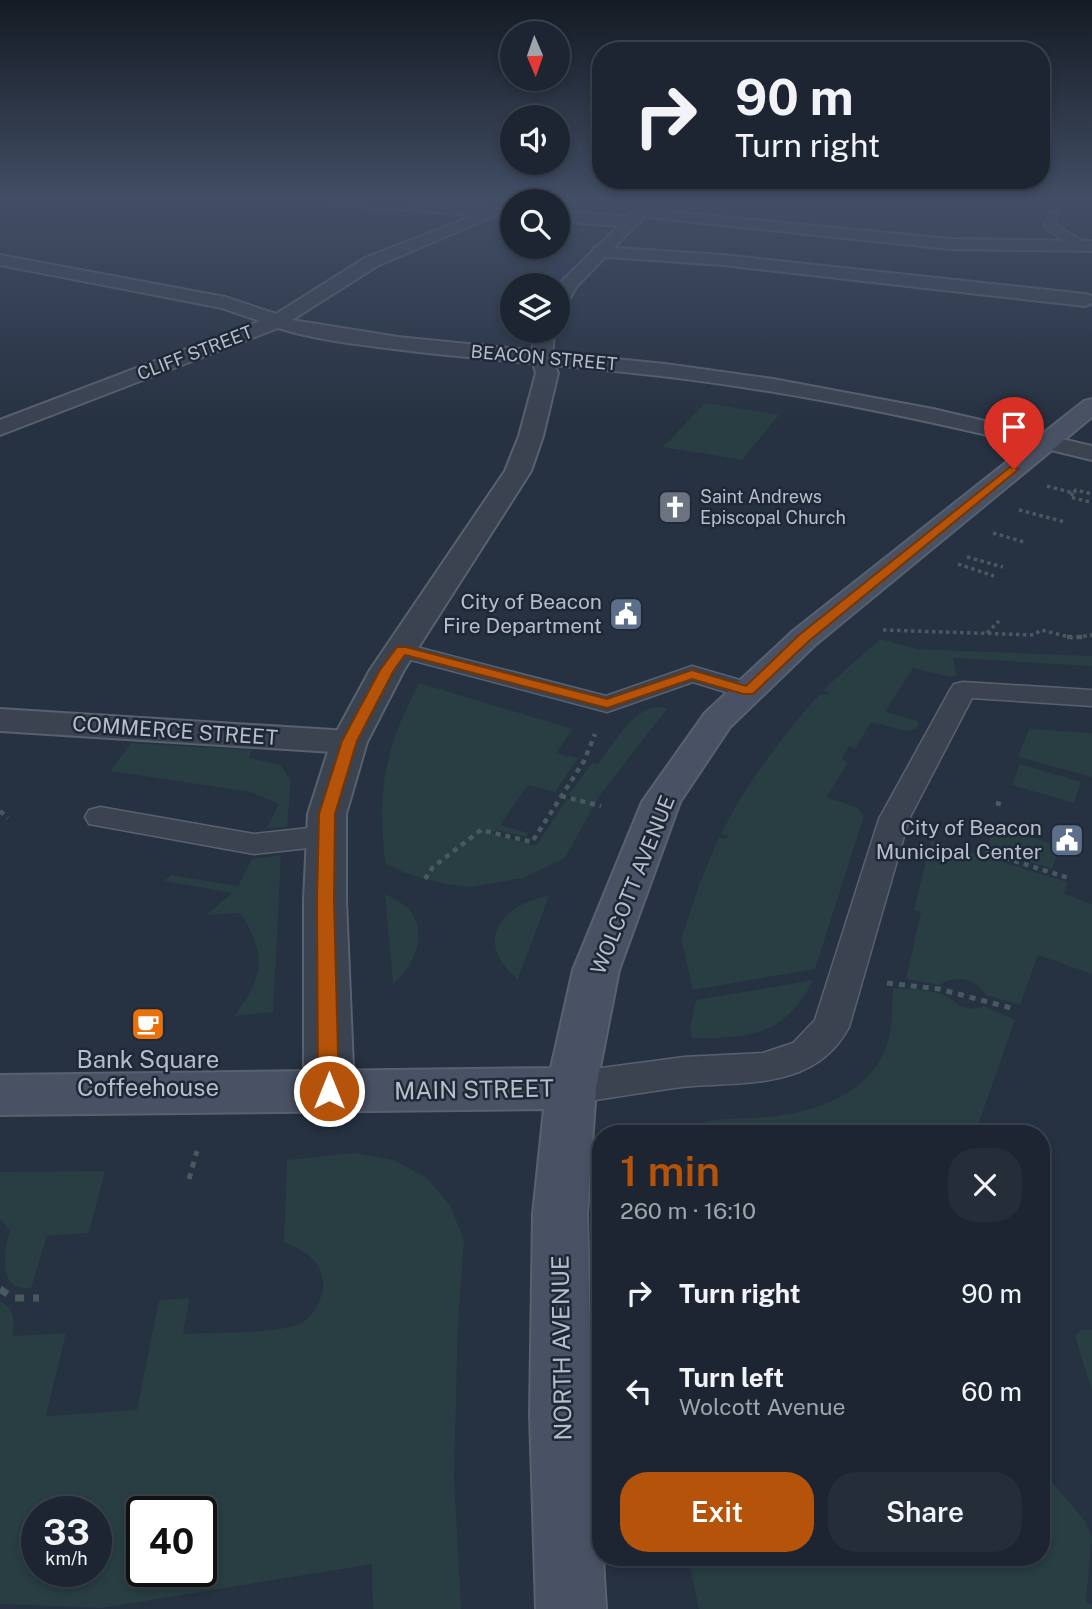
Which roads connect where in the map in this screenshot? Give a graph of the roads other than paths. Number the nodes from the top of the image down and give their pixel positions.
1 (79, 275) edge
2 (346, 275) edge
3 (860, 275) edge
4 (1085, 300) dead end
5 (276, 323) junction
6 (543, 345) edge
7 (1092, 406) edge
8 (0, 428) edge
9 (1048, 441) junction
10 (1092, 453) edge
11 (401, 650) junction
12 (748, 691) junction
13 (1092, 698) edge
14 (0, 720) edge
15 (349, 741) junction
16 (100, 817) dead end
17 (327, 836) junction
18 (571, 1088) junction
19 (329, 1091) junction
20 (0, 1095) edge
21 (571, 1609) edge

1 - 5 street, BEACON STREET
2 - 5 street, CLIFF STREET
3 - 4 street
5 - 6 street, BEACON STREET
5 - 8 street, CLIFF STREET
6 - 9 street, BEACON STREET
6 - 11 street
7 - 9 main road, WOLCOTT AVENUE
9 - 10 street, BEACON STREET
9 - 12 main road, WOLCOTT AVENUE
11 - 12 lane
11 - 15 street
12 - 18 main road, WOLCOTT AVENUE
13 - 18 lane
14 - 15 street, COMMERCE STREET
15 - 17 street
16 - 17 lane
17 - 19 street
18 - 19 main road, MAIN STREET
18 - 21 main road, NORTH AVENUE
19 - 20 main road, MAIN STREET

